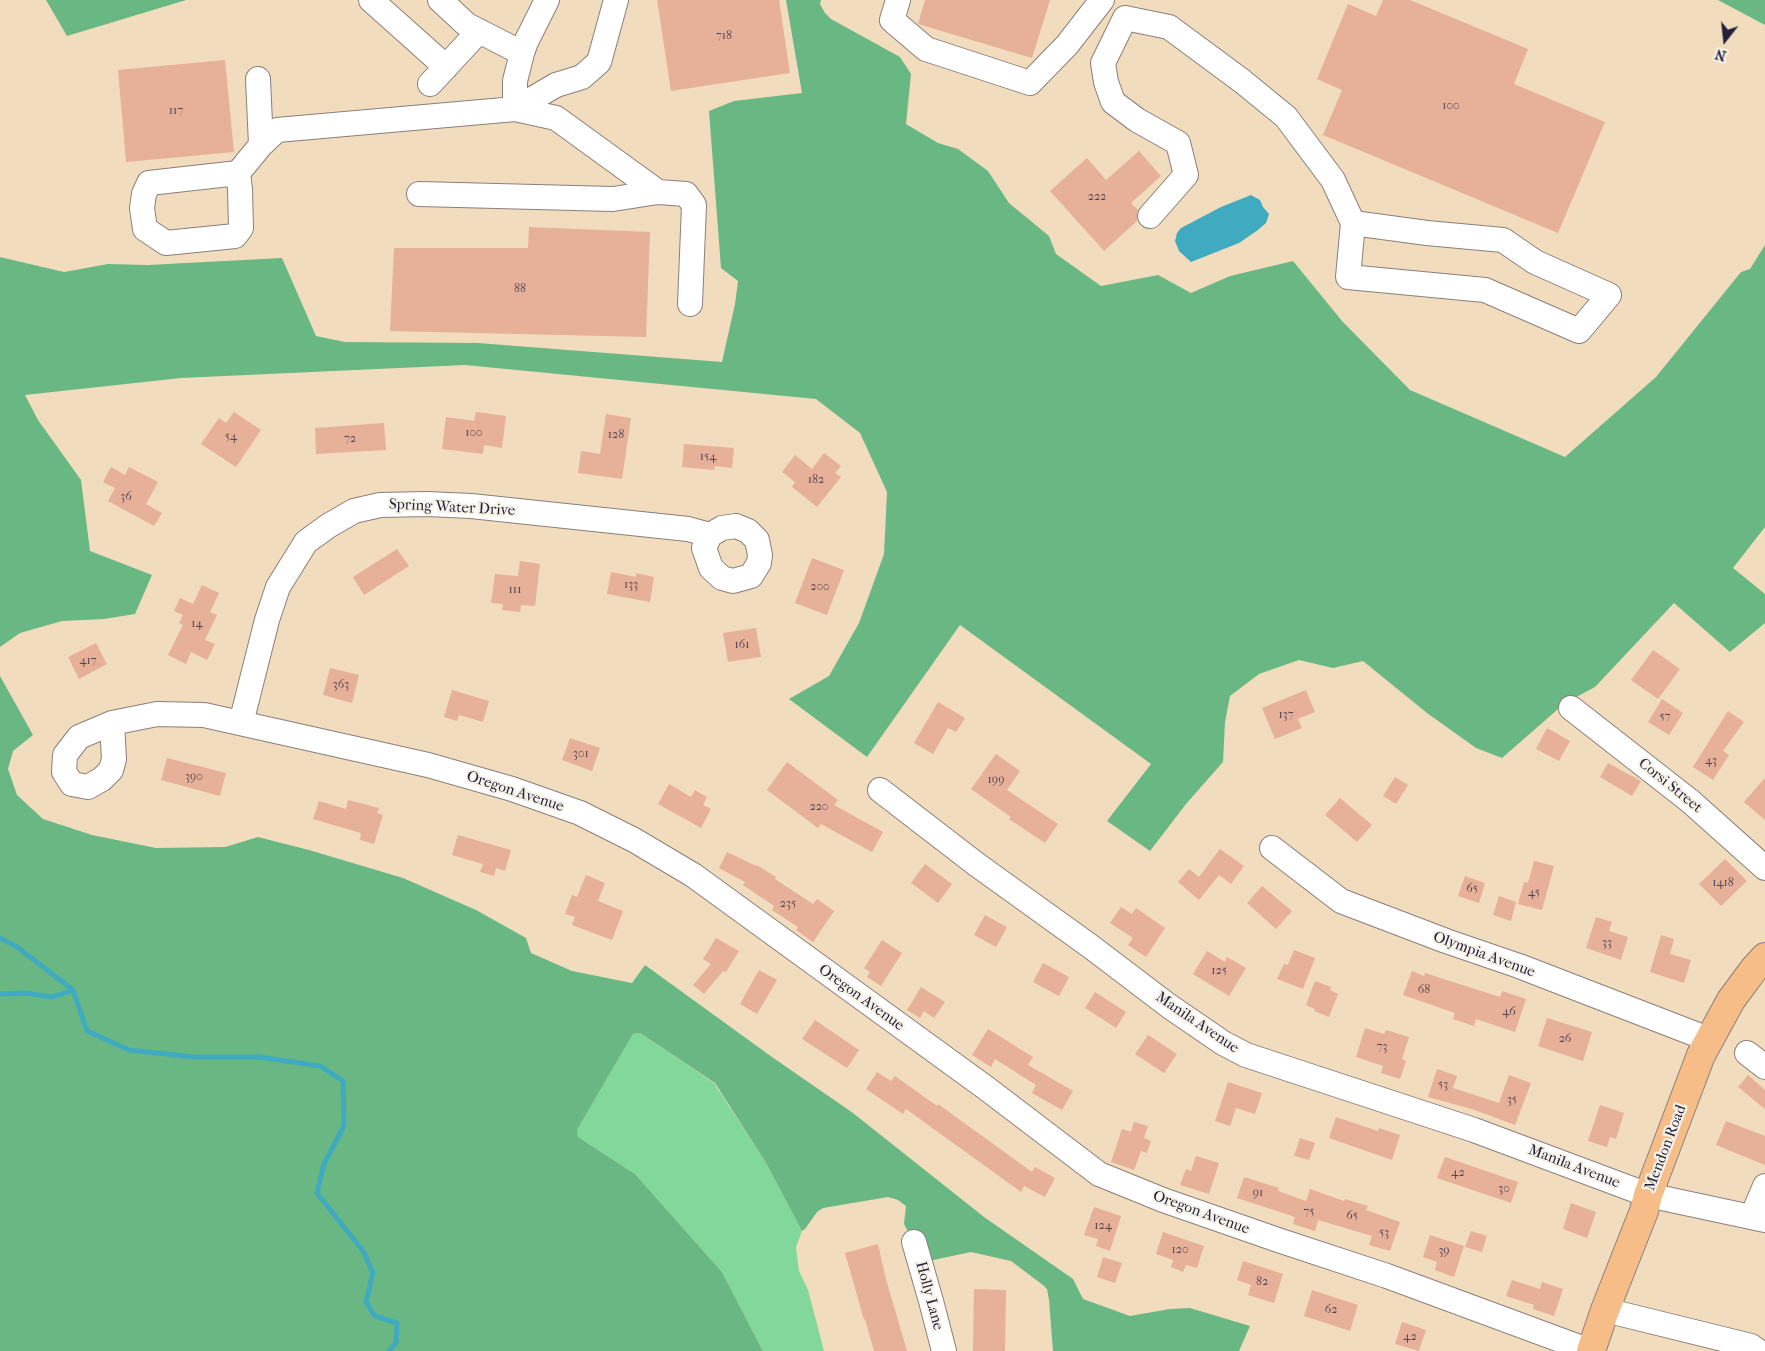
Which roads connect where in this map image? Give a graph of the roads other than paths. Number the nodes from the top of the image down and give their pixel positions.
1 (370, 0) edge
2 (440, 0) edge
3 (547, 0) edge
4 (616, 0) edge
5 (898, 0) edge
6 (1102, 0) edge
7 (1123, 9) edge
8 (479, 31) junction
9 (522, 52) junction
10 (258, 79) dead end
11 (515, 109) junction
12 (261, 145) junction
13 (238, 173) dead end
14 (658, 192) junction
15 (418, 194) dead end
16 (1150, 216) dead end
17 (1353, 222) junction
18 (690, 304) dead end
19 (710, 534) dead end
20 (1571, 708) dead end
21 (112, 723) dead end
22 (241, 723) junction
23 (880, 790) dead end
24 (1272, 848) dead end
25 (1765, 868) edge
26 (1765, 957) edge
27 (1708, 1039) junction
28 (1765, 1186) edge
29 (1648, 1195) junction
30 (1759, 1218) edge
31 (914, 1242) dead end
32 (1605, 1310) junction
33 (944, 1351) edge
34 (1591, 1351) edge
35 (1758, 1351) edge

1 - 8 street
2 - 8 street
3 - 9 street
4 - 11 street
5 - 6 street
7 - 16 street
7 - 17 street
8 - 9 street
9 - 11 street
10 - 12 street
11 - 12 street
11 - 14 street
12 - 13 street
14 - 15 street
14 - 18 street
17 - 17 street
19 - 22 street, Spring Water Drive
20 - 25 street, Corsi Street
21 - 22 street, Oregon Avenue
22 - 34 street, Oregon Avenue
23 - 29 street, Manila Avenue
24 - 27 street, Olympia Avenue
26 - 27 main road, Mendon Road
27 - 29 main road, Mendon Road
28 - 30 street
29 - 30 street, Manila Avenue
29 - 32 main road, Mendon Road
31 - 33 street, Holly Lane
32 - 34 main road, Mendon Road
32 - 35 street

